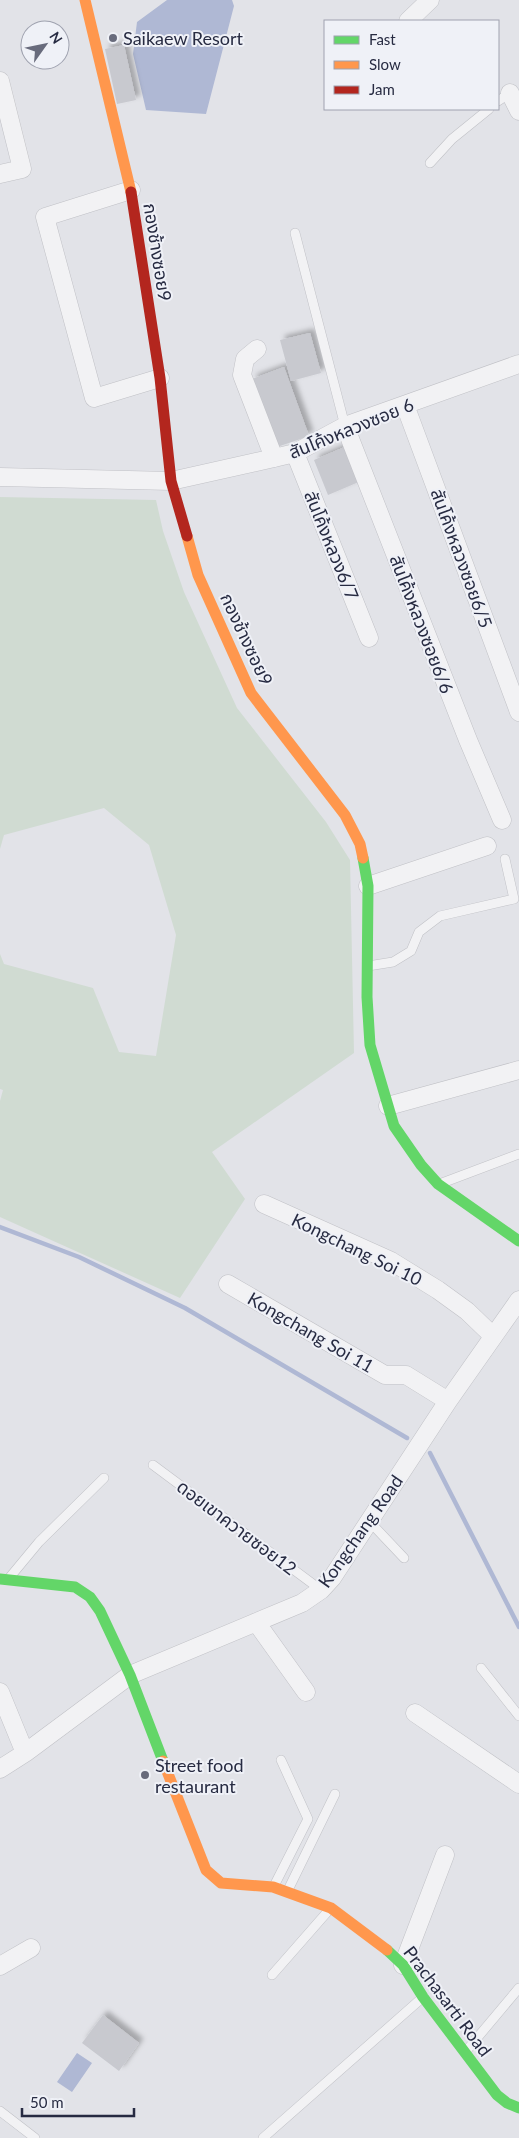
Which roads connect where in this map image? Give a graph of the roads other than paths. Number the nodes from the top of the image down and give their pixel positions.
1 (85, 0) edge
2 (430, 0) edge
3 (409, 20) edge
4 (0, 81) edge
5 (504, 97) edge
6 (488, 110) edge
7 (519, 111) edge
8 (430, 163) dead end
9 (0, 174) edge
10 (131, 190) junction
11 (294, 233) dead end
12 (257, 349) dead end
13 (519, 364) edge
14 (160, 378) junction
15 (405, 405) junction
16 (345, 426) junction
17 (295, 453) junction
18 (274, 458) junction
19 (0, 477) edge
20 (171, 481) junction
21 (369, 638) dead end
22 (519, 712) edge
23 (502, 820) dead end
24 (487, 846) dead end
25 (505, 859) dead end
26 (368, 886) junction
27 (368, 966) junction
28 (519, 1070) edge
29 (388, 1106) junction
30 (519, 1154) edge
31 (438, 1184) junction
32 (264, 1204) dead end
33 (519, 1241) edge
34 (228, 1284) dead end
35 (519, 1300) edge
36 (493, 1336) junction
37 (448, 1401) junction
38 (153, 1465) dead end
39 (104, 1478) dead end
40 (369, 1521) junction
41 (404, 1558) dead end
42 (3, 1580) edge
43 (321, 1590) junction
44 (256, 1622) junction
45 (481, 1668) dead end
46 (130, 1675) junction
47 (0, 1692) edge
48 (306, 1692) dead end
49 (415, 1713) dead end
50 (519, 1716) edge
51 (24, 1754) junction
52 (281, 1760) dead end
53 (0, 1769) edge
54 (519, 1784) edge
55 (336, 1794) dead end
56 (445, 1855) dead end
57 (273, 1887) junction
58 (287, 1892) junction
59 (331, 1908) junction
60 (31, 1948) dead end
61 (403, 1965) junction
62 (0, 1966) edge
63 (272, 1976) dead end
64 (519, 1988) edge
65 (423, 1997) junction
66 (465, 2052) junction
67 (519, 2108) edge
68 (0, 2111) edge
69 (35, 2138) edge
70 (263, 2138) edge

1 - 10 street, กองช้างซอย9
2 - 3 street
4 - 9 street
5 - 7 street
6 - 8 lane
10 - 14 street, กองช้างซอย9
10 - 14 street
11 - 16 lane
12 - 18 street
13 - 15 street, สันโค้งหลวงซอย 6
14 - 20 street, กองช้างซอย9
15 - 16 street, สันโค้งหลวงซอย 6
15 - 22 street, สันโค้งหลวงซอย6/5
16 - 17 street, สันโค้งหลวงซอย 6
16 - 23 street, สันโค้งหลวงซอย6/6
17 - 18 street, สันโค้งหลวงซอย 6
17 - 21 street, สันโค้งหลวง6/7
18 - 20 street, สันโค้งหลวงซอย 6
19 - 20 street, สันโค้งหลวงซอย 6
20 - 26 street, กองช้างซอย9
24 - 26 street
25 - 27 lane
26 - 27 street, กองช้างซอย9
27 - 29 street, กองช้างซอย9
28 - 29 street
29 - 31 street, กองช้างซอย9
30 - 31 lane
31 - 33 street, กองช้างซอย9
32 - 36 street, Kongchang Soi 10
34 - 37 street, Kongchang Soi 11
35 - 36 street, Kongchang Road
36 - 37 street, Kongchang Road
37 - 40 street, Kongchang Road
38 - 43 lane, ดอยเขาควายซอย12
39 - 42 lane
40 - 41 lane
40 - 43 street, Kongchang Road
42 - 46 street, Prachasarti Road
43 - 44 street, Kongchang Road
44 - 46 street, Kongchang Road
44 - 48 street
45 - 50 lane
46 - 51 street, Kongchang Road
46 - 57 street, Prachasarti Road
47 - 51 street
49 - 54 street
51 - 53 street, Kongchang Road
52 - 57 lane
55 - 58 lane
56 - 61 street
57 - 58 street, Prachasarti Road
58 - 59 street, Prachasarti Road
59 - 61 street, Prachasarti Road
59 - 63 lane
60 - 62 street
61 - 65 street, Prachasarti Road
64 - 66 lane
65 - 66 street, Prachasarti Road
65 - 70 lane
66 - 67 street, Prachasarti Road
68 - 69 lane

